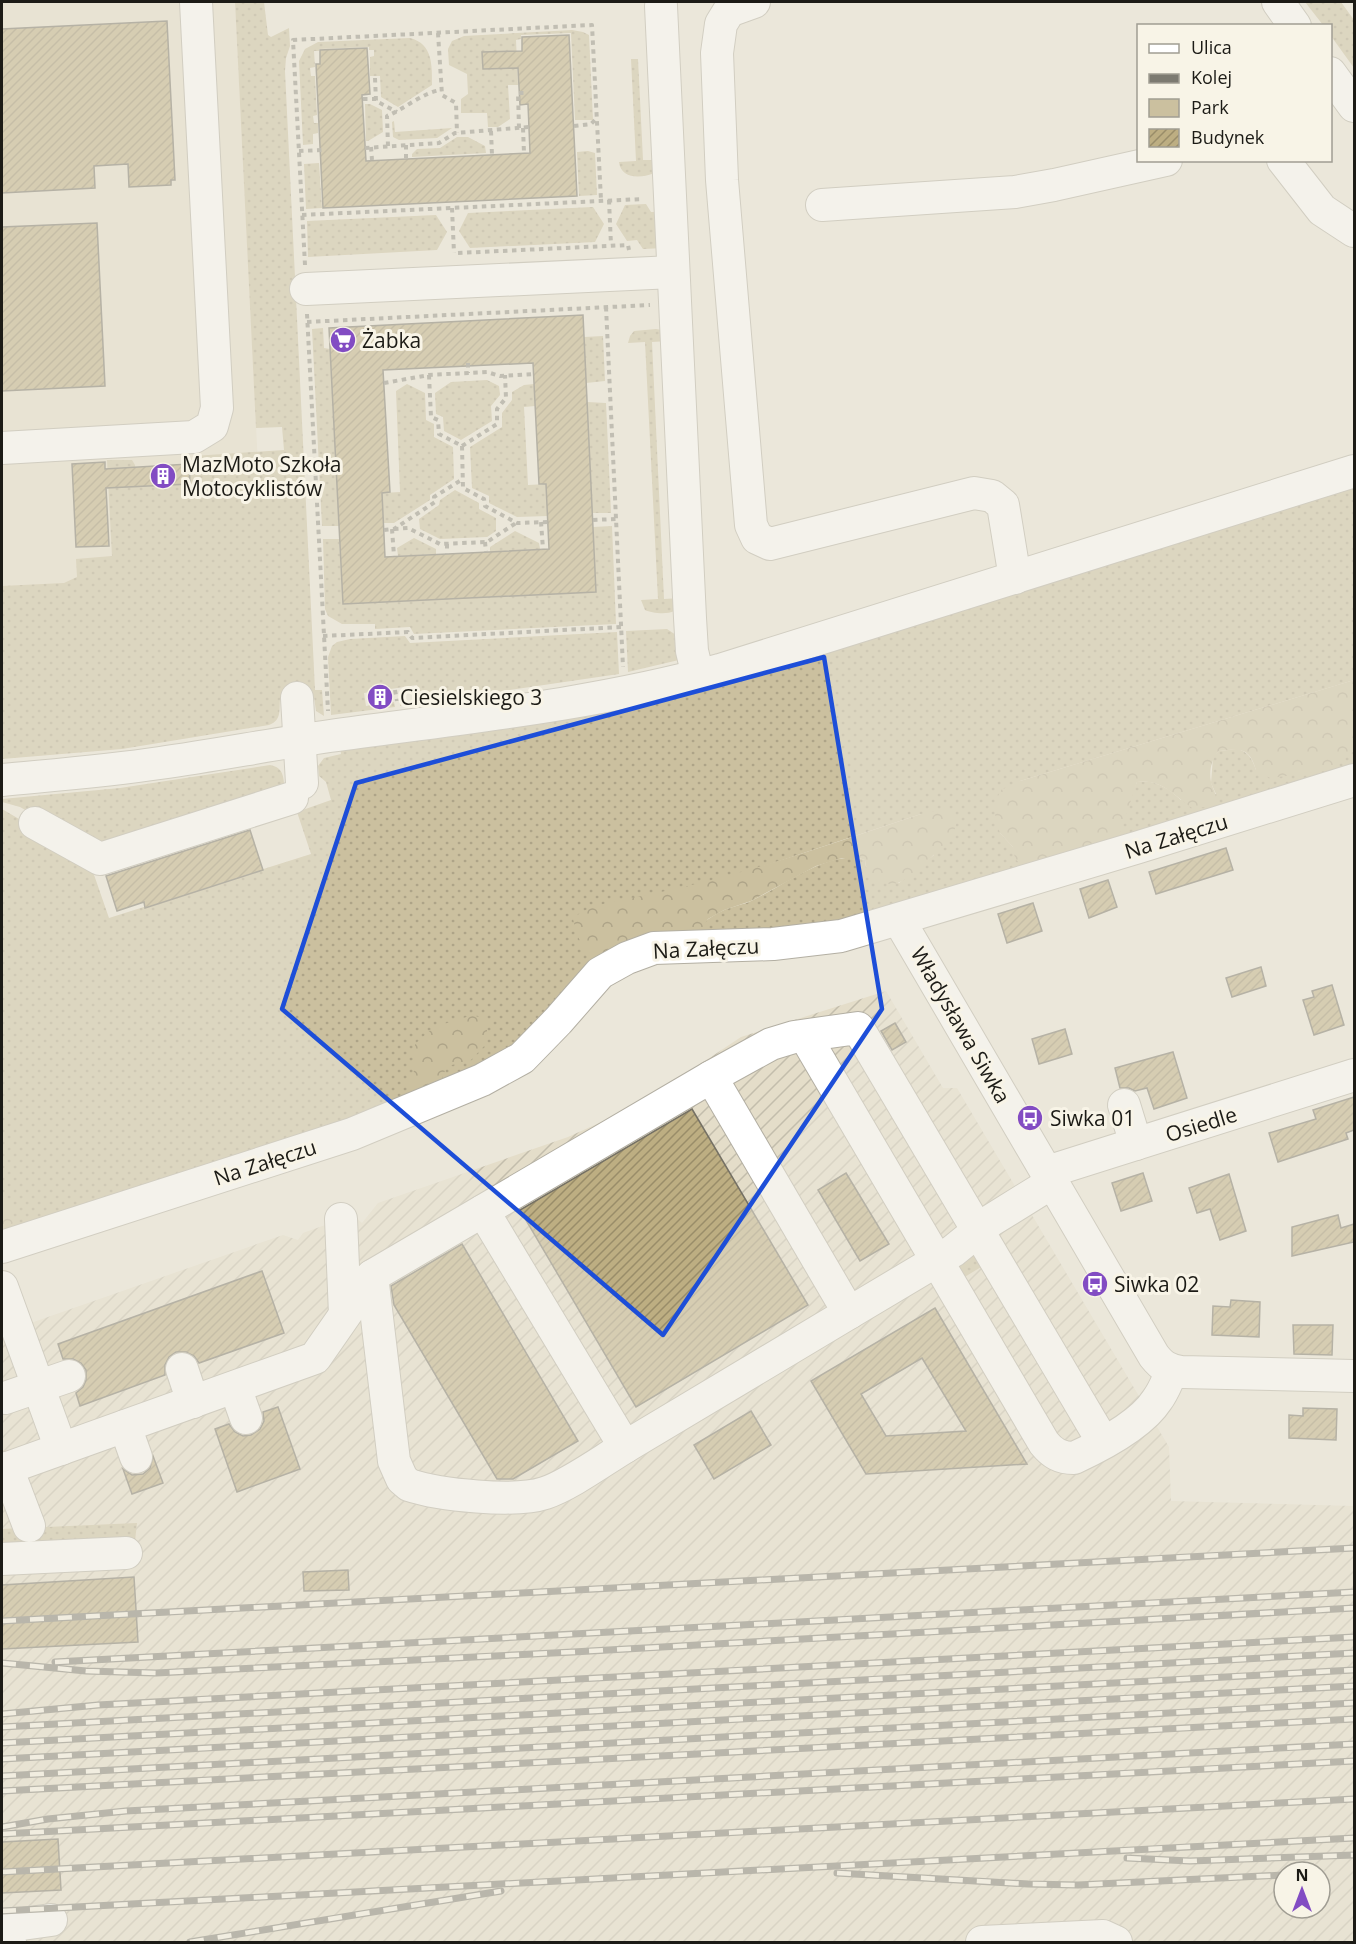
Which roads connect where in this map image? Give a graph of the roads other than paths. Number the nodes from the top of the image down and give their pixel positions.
1 (196, 2) edge
2 (754, 2) edge
3 (1278, 2) edge
4 (661, 6) dead end
5 (1294, 24) edge
6 (1332, 76) edge
7 (1354, 106) edge
8 (1157, 162) edge
9 (1285, 162) edge
10 (822, 205) dead end
11 (1354, 231) edge
12 (673, 272) junction
13 (306, 289) road end
14 (2, 448) edge
15 (1354, 471) edge
16 (1015, 578) junction
17 (698, 676) junction
18 (297, 698) dead end
19 (300, 740) junction
20 (2, 780) edge
21 (1354, 780) edge
22 (35, 823) dead end
23 (899, 920) junction
24 (805, 1036) junction
25 (1354, 1075) edge
26 (711, 1077) junction
27 (1124, 1105) dead end
28 (1136, 1144) junction
29 (1050, 1177) junction
30 (483, 1211) junction
31 (341, 1220) dead end
32 (978, 1231) junction
33 (2, 1247) edge
34 (938, 1261) junction
35 (372, 1276) junction
36 (2, 1287) edge
37 (849, 1313) junction
38 (345, 1314) junction
39 (182, 1370) dead end
40 (1172, 1371) junction
41 (69, 1376) dead end
42 (1354, 1376) edge
43 (38, 1387) junction
44 (235, 1387) junction
45 (5, 1398) dead end
46 (194, 1402) junction
47 (246, 1418) dead end
48 (125, 1426) junction
49 (1102, 1442) junction
50 (625, 1447) junction
51 (61, 1449) junction
52 (136, 1457) dead end
53 (4, 1469) edge
54 (28, 1526) dead end
55 (126, 1553) dead end
56 (2, 1559) edge
57 (51, 1920) dead end
58 (6, 1931) edge
59 (982, 1942) edge
60 (1116, 1942) edge

1 - 14 street
2 - 16 street
3 - 5 street
4 - 12 street
6 - 7 street
8 - 10 street
9 - 11 street
12 - 13 street
12 - 17 street
15 - 16 street
16 - 17 street
17 - 19 street
18 - 19 street
19 - 20 street
19 - 22 street
21 - 23 street, Na Załęczu
23 - 29 street, Władysława Siwka
23 - 33 street, Na Załęczu
24 - 26 street
24 - 32 street
24 - 34 street
25 - 28 street, Osiedle
26 - 30 street
26 - 37 street
27 - 28 street
28 - 29 street, Osiedle
29 - 32 street, Osiedle
29 - 40 street, Władysława Siwka
30 - 35 street
30 - 50 street
31 - 38 street
32 - 34 street, Osiedle
32 - 49 street
34 - 37 street, Osiedle
34 - 49 street
35 - 38 street
35 - 50 street, Osiedle
36 - 43 street
37 - 50 street, Osiedle
38 - 44 street
39 - 46 street
40 - 42 street
40 - 49 street
41 - 43 street
43 - 45 street
43 - 51 street
44 - 46 street
44 - 47 street
46 - 48 street
48 - 51 street
48 - 52 street
51 - 53 street
53 - 54 street
55 - 56 street
57 - 58 street
59 - 60 street

